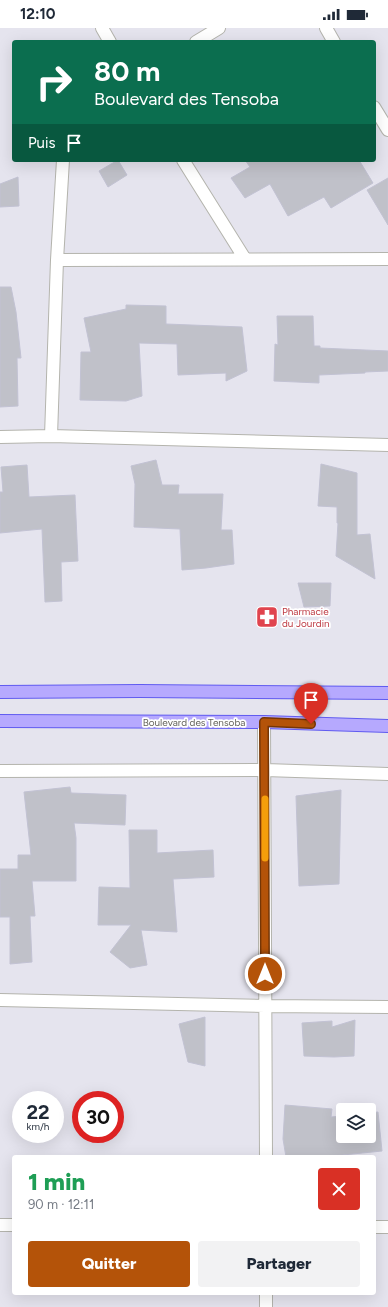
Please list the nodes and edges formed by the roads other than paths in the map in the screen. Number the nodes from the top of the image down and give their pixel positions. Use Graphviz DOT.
graph roads {
  1 [pos="102,28"];
  2 [pos="219,28"];
  3 [pos="326,28"];
  4 [pos="109,40"];
  5 [pos="199,40"];
  6 [pos="333,40"];
  7 [pos="376,110"];
  8 [pos="388,130"];
  9 [pos="62,162"];
  10 [pos="184,162"];
  11 [pos="388,259"];
  12 [pos="57,260"];
  13 [pos="245,260"];
  14 [pos="51,436"];
  15 [pos="0,437"];
  16 [pos="388,445"];
  17 [pos="0,692"];
  18 [pos="388,693"];
  19 [pos="0,721"];
  20 [pos="264,722"];
  21 [pos="388,726"];
  22 [pos="264,770"];
  23 [pos="0,771"];
  24 [pos="388,774"];
  25 [pos="0,1000"];
  26 [pos="265,1006"];
  27 [pos="388,1007"];
  28 [pos="266,1155"];
  29 [pos="0,1225"];
  30 [pos="12,1225"];
  31 [pos="376,1227"];
  32 [pos="388,1227"];
  33 [pos="266,1295"];
  34 [pos="266,1307"];
  1 -- 4 [label="street"];
  2 -- 5 [label="street"];
  3 -- 6 [label="street"];
  7 -- 8 [label="street"];
  9 -- 12 [label="street"];
  10 -- 13 [label="street"];
  11 -- 13 [label="street"];
  12 -- 13 [label="street"];
  12 -- 14 [label="street"];
  14 -- 15 [label="street"];
  14 -- 16 [label="street"];
  17 -- 18 [label="main road"];
  19 -- 20 [label="main road, Boulevard des Tensoba"];
  20 -- 21 [label="main road, Boulevard des Tensoba"];
  20 -- 22 [label="street"];
  22 -- 23 [label="street"];
  22 -- 24 [label="street"];
  22 -- 26 [label="street"];
  25 -- 26 [label="street"];
  26 -- 27 [label="street"];
  26 -- 28 [label="street"];
  29 -- 30 [label="street"];
  31 -- 32 [label="street"];
  33 -- 34 [label="street"];
}
